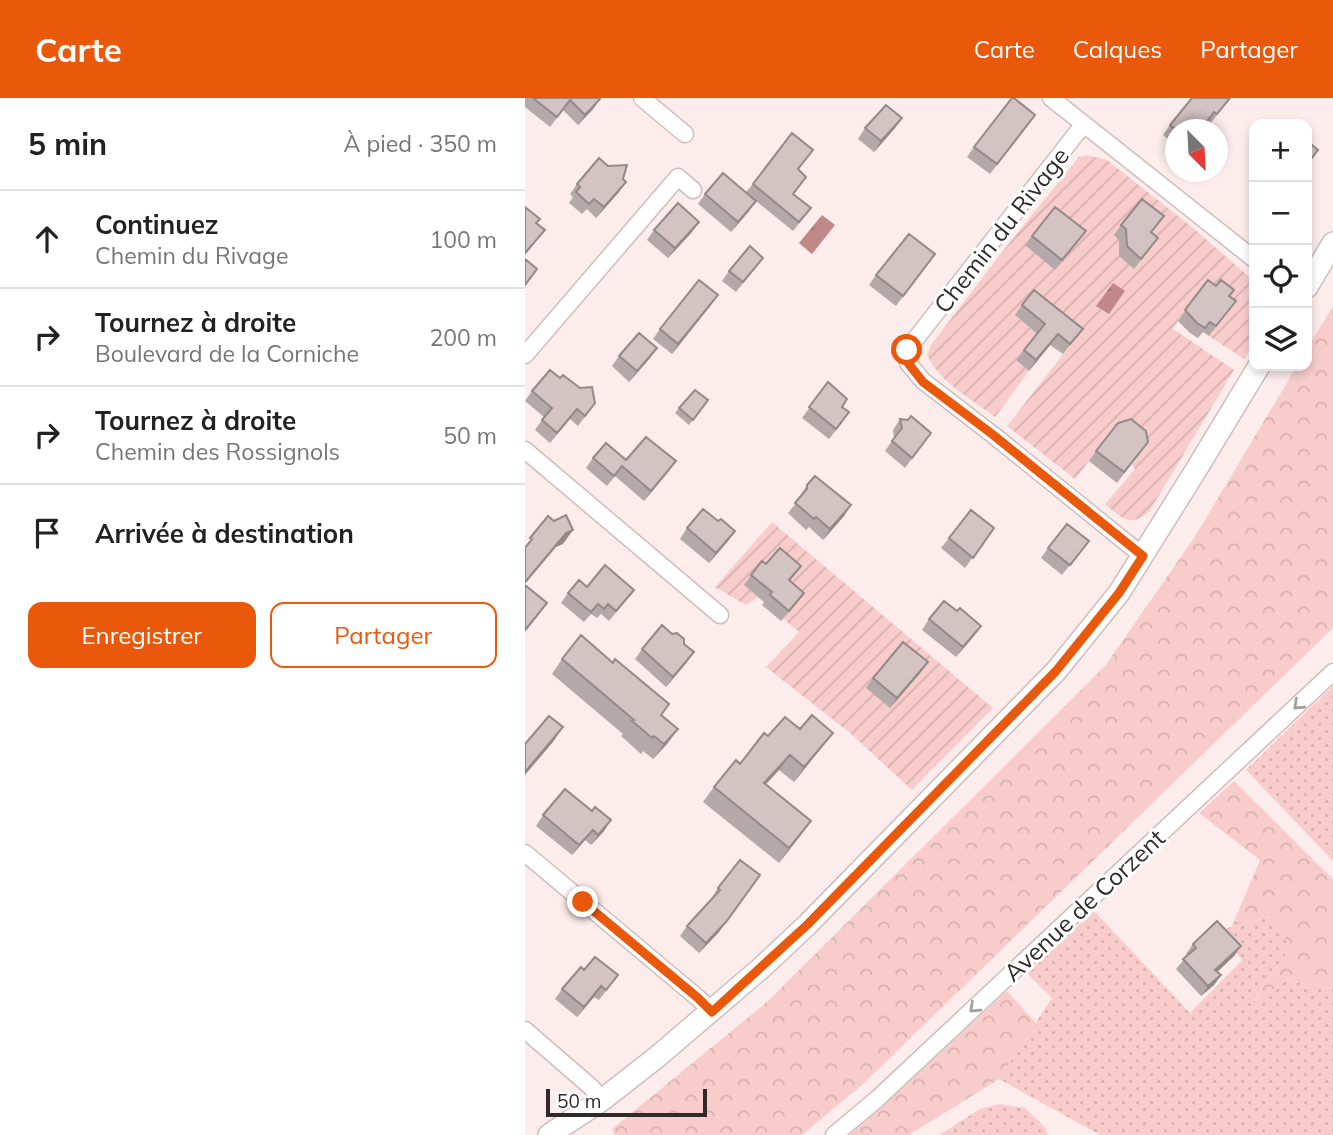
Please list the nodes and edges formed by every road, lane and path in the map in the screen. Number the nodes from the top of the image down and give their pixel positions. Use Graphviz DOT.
graph roads {
  1 [pos="642,98"];
  2 [pos="1051,98"];
  3 [pos="1083,125"];
  4 [pos="685,134"];
  5 [pos="693,190"];
  6 [pos="1333,243"];
  7 [pos="1249,255"];
  8 [pos="1312,279"];
  9 [pos="525,355"];
  10 [pos="1256,371"];
  11 [pos="525,450"];
  12 [pos="1143,556"];
  13 [pos="720,615"];
  14 [pos="1333,673"];
  15 [pos="525,853"];
  16 [pos="712,1012"];
  17 [pos="525,1030"];
  18 [pos="601,1100"];
  19 [pos="549,1135"];
  20 [pos="834,1135"];
  1 -- 4 [label="street"];
  2 -- 3 [label="street"];
  3 -- 7 [label="street"];
  3 -- 12 [label="street, Chemin du Rivage"];
  5 -- 9 [label="street"];
  6 -- 8 [label="street"];
  10 -- 12 [label="street"];
  11 -- 13 [label="street"];
  12 -- 16 [label="street"];
  14 -- 20 [label="street, Avenue de Corzent, one-way"];
  15 -- 16 [label="street"];
  16 -- 18 [label="street"];
  17 -- 18 [label="street"];
  18 -- 19 [label="street"];
}
